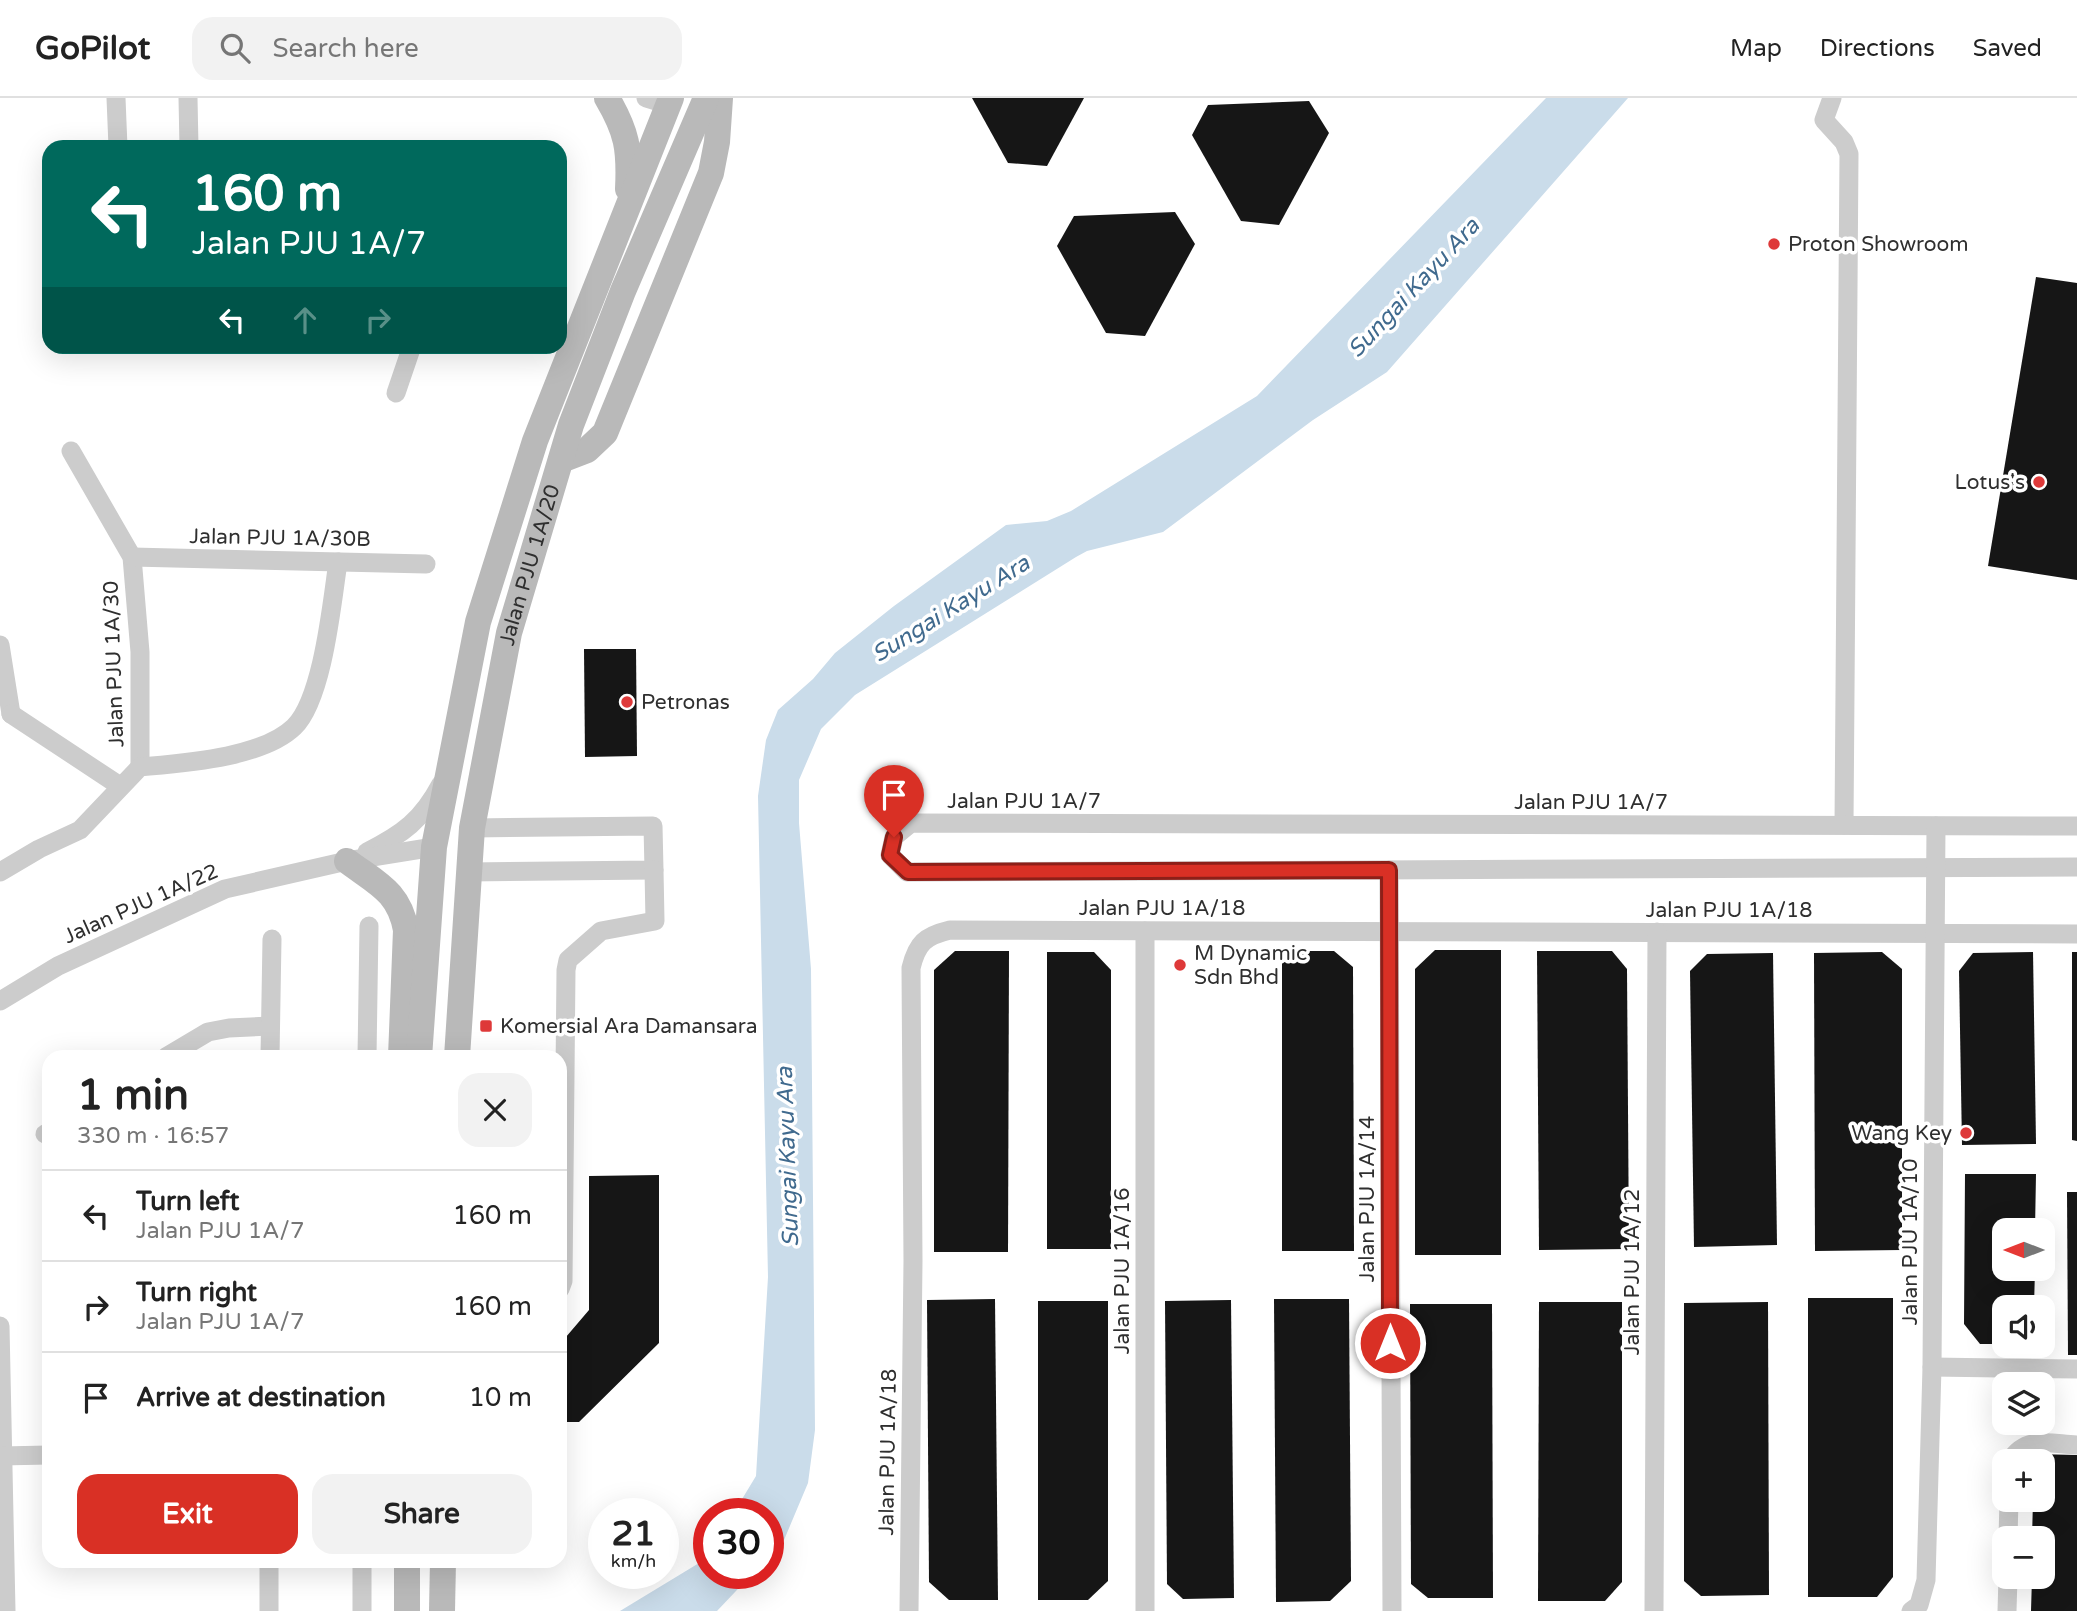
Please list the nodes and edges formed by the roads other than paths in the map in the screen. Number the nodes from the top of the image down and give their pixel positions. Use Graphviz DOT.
graph roads {
  1 [pos="116,98"];
  2 [pos="188,98"];
  3 [pos="607,98"];
  4 [pos="706,98"];
  5 [pos="720,98"];
  6 [pos="1832,98"];
  7 [pos="669,100"];
  8 [pos="118,140"];
  9 [pos="189,140"];
  10 [pos="628,205"];
  11 [pos="409,354"];
  12 [pos="396,393"];
  13 [pos="71,451"];
  14 [pos="561,460"];
  15 [pos="132,557"];
  16 [pos="338,562"];
  17 [pos="426,564"];
  18 [pos="0,645"];
  19 [pos="5,718"];
  20 [pos="488,732"];
  21 [pos="451,766"];
  22 [pos="140,767"];
  23 [pos="120,786"];
  24 [pos="1844,825"];
  25 [pos="1936,826"];
  26 [pos="2077,827"];
  27 [pos="472,828"];
  28 [pos="433,847"];
  29 [pos="347,861"];
  30 [pos="1936,867"];
  31 [pos="2077,867"];
  32 [pos="654,870"];
  33 [pos="1389,870"];
  34 [pos="0,872"];
  35 [pos="468,872"];
  36 [pos="369,926"];
  37 [pos="1145,931"];
  38 [pos="1388,932"];
  39 [pos="1657,933"];
  40 [pos="1934,933"];
  41 [pos="2077,934"];
  42 [pos="272,939"];
  43 [pos="0,1001"];
  44 [pos="270,1026"];
  45 [pos="178,1050"];
  46 [pos="270,1050"];
  47 [pos="367,1050"];
  48 [pos="401,1050"];
  49 [pos="419,1050"];
  50 [pos="457,1050"];
  51 [pos="565,1050"];
  52 [pos="0,1326"];
  53 [pos="1932,1367"];
  54 [pos="2077,1369"];
  55 [pos="2077,1445"];
  56 [pos="2019,1449"];
  57 [pos="42,1455"];
  58 [pos="2,1456"];
  59 [pos="269,1568"];
  60 [pos="362,1568"];
  61 [pos="407,1568"];
  62 [pos="443,1568"];
  63 [pos="2008,1589"];
  64 [pos="6,1611"];
  65 [pos="269,1611"];
  66 [pos="362,1611"];
  67 [pos="407,1611"];
  68 [pos="442,1611"];
  69 [pos="909,1611"];
  70 [pos="1145,1611"];
  71 [pos="1392,1611"];
  72 [pos="1654,1611"];
  73 [pos="1911,1611"];
  74 [pos="2007,1611"];
  1 -- 8 [label="street"];
  2 -- 9 [label="street"];
  3 -- 10 [label="street"];
  4 -- 14 [label="street, Jalan PJU 1A/20"];
  5 -- 14 [label="street"];
  6 -- 24 [label="street"];
  7 -- 10 [label="street, Jalan PJU 1A/20"];
  10 -- 21 [label="street, Jalan PJU 1A/20"];
  11 -- 12 [label="street"];
  13 -- 15 [label="street, Jalan PJU 1A/30"];
  14 -- 20 [label="street, Jalan PJU 1A/20"];
  15 -- 16 [label="street, Jalan PJU 1A/30B"];
  15 -- 22 [label="street, Jalan PJU 1A/30"];
  16 -- 17 [label="street, Jalan PJU 1A/30B"];
  16 -- 22 [label="street"];
  18 -- 19 [label="street"];
  19 -- 23 [label="street"];
  20 -- 27 [label="street, Jalan PJU 1A/20"];
  20 -- 28 [label="street"];
  21 -- 28 [label="street, Jalan PJU 1A/20"];
  21 -- 29 [label="street"];
  22 -- 23 [label="street"];
  23 -- 34 [label="street"];
  24 -- 25 [label="street, Jalan PJU 1A/7"];
  24 -- 33 [label="street, Jalan PJU 1A/7"];
  25 -- 26 [label="street, Jalan PJU 1A/7"];
  25 -- 30 [label="street, Jalan PJU 1A/10"];
  27 -- 32 [label="street"];
  27 -- 35 [label="street, Jalan PJU 1A/20"];
  28 -- 29 [label="street, Jalan PJU 1A/22"];
  28 -- 49 [label="street, Jalan PJU 1A/20"];
  29 -- 43 [label="street, Jalan PJU 1A/22"];
  29 -- 48 [label="street"];
  30 -- 31 [label="street, Jalan PJU 1A/7"];
  30 -- 33 [label="street, Jalan PJU 1A/7"];
  30 -- 40 [label="street, Jalan PJU 1A/10"];
  32 -- 35 [label="street"];
  32 -- 51 [label="street"];
  33 -- 38 [label="street, Jalan PJU 1A/14"];
  35 -- 50 [label="street, Jalan PJU 1A/20"];
  36 -- 47 [label="street"];
  37 -- 38 [label="street, Jalan PJU 1A/18"];
  37 -- 69 [label="street, Jalan PJU 1A/18"];
  37 -- 70 [label="street, Jalan PJU 1A/16"];
  38 -- 39 [label="street, Jalan PJU 1A/18"];
  38 -- 71 [label="street, Jalan PJU 1A/14"];
  39 -- 40 [label="street, Jalan PJU 1A/18"];
  39 -- 72 [label="street, Jalan PJU 1A/12"];
  40 -- 41 [label="street, Jalan PJU 1A/18"];
  40 -- 53 [label="street, Jalan PJU 1A/10"];
  42 -- 44 [label="street"];
  44 -- 45 [label="street"];
  44 -- 46 [label="street"];
  52 -- 58 [label="street"];
  53 -- 54 [label="street"];
  53 -- 73 [label="street, Jalan PJU 1A/10"];
  55 -- 56 [label="street"];
  57 -- 58 [label="street"];
  58 -- 64 [label="street"];
  59 -- 65 [label="street"];
  60 -- 66 [label="street"];
  61 -- 67 [label="street"];
  62 -- 68 [label="street"];
  63 -- 74 [label="street"];
}
